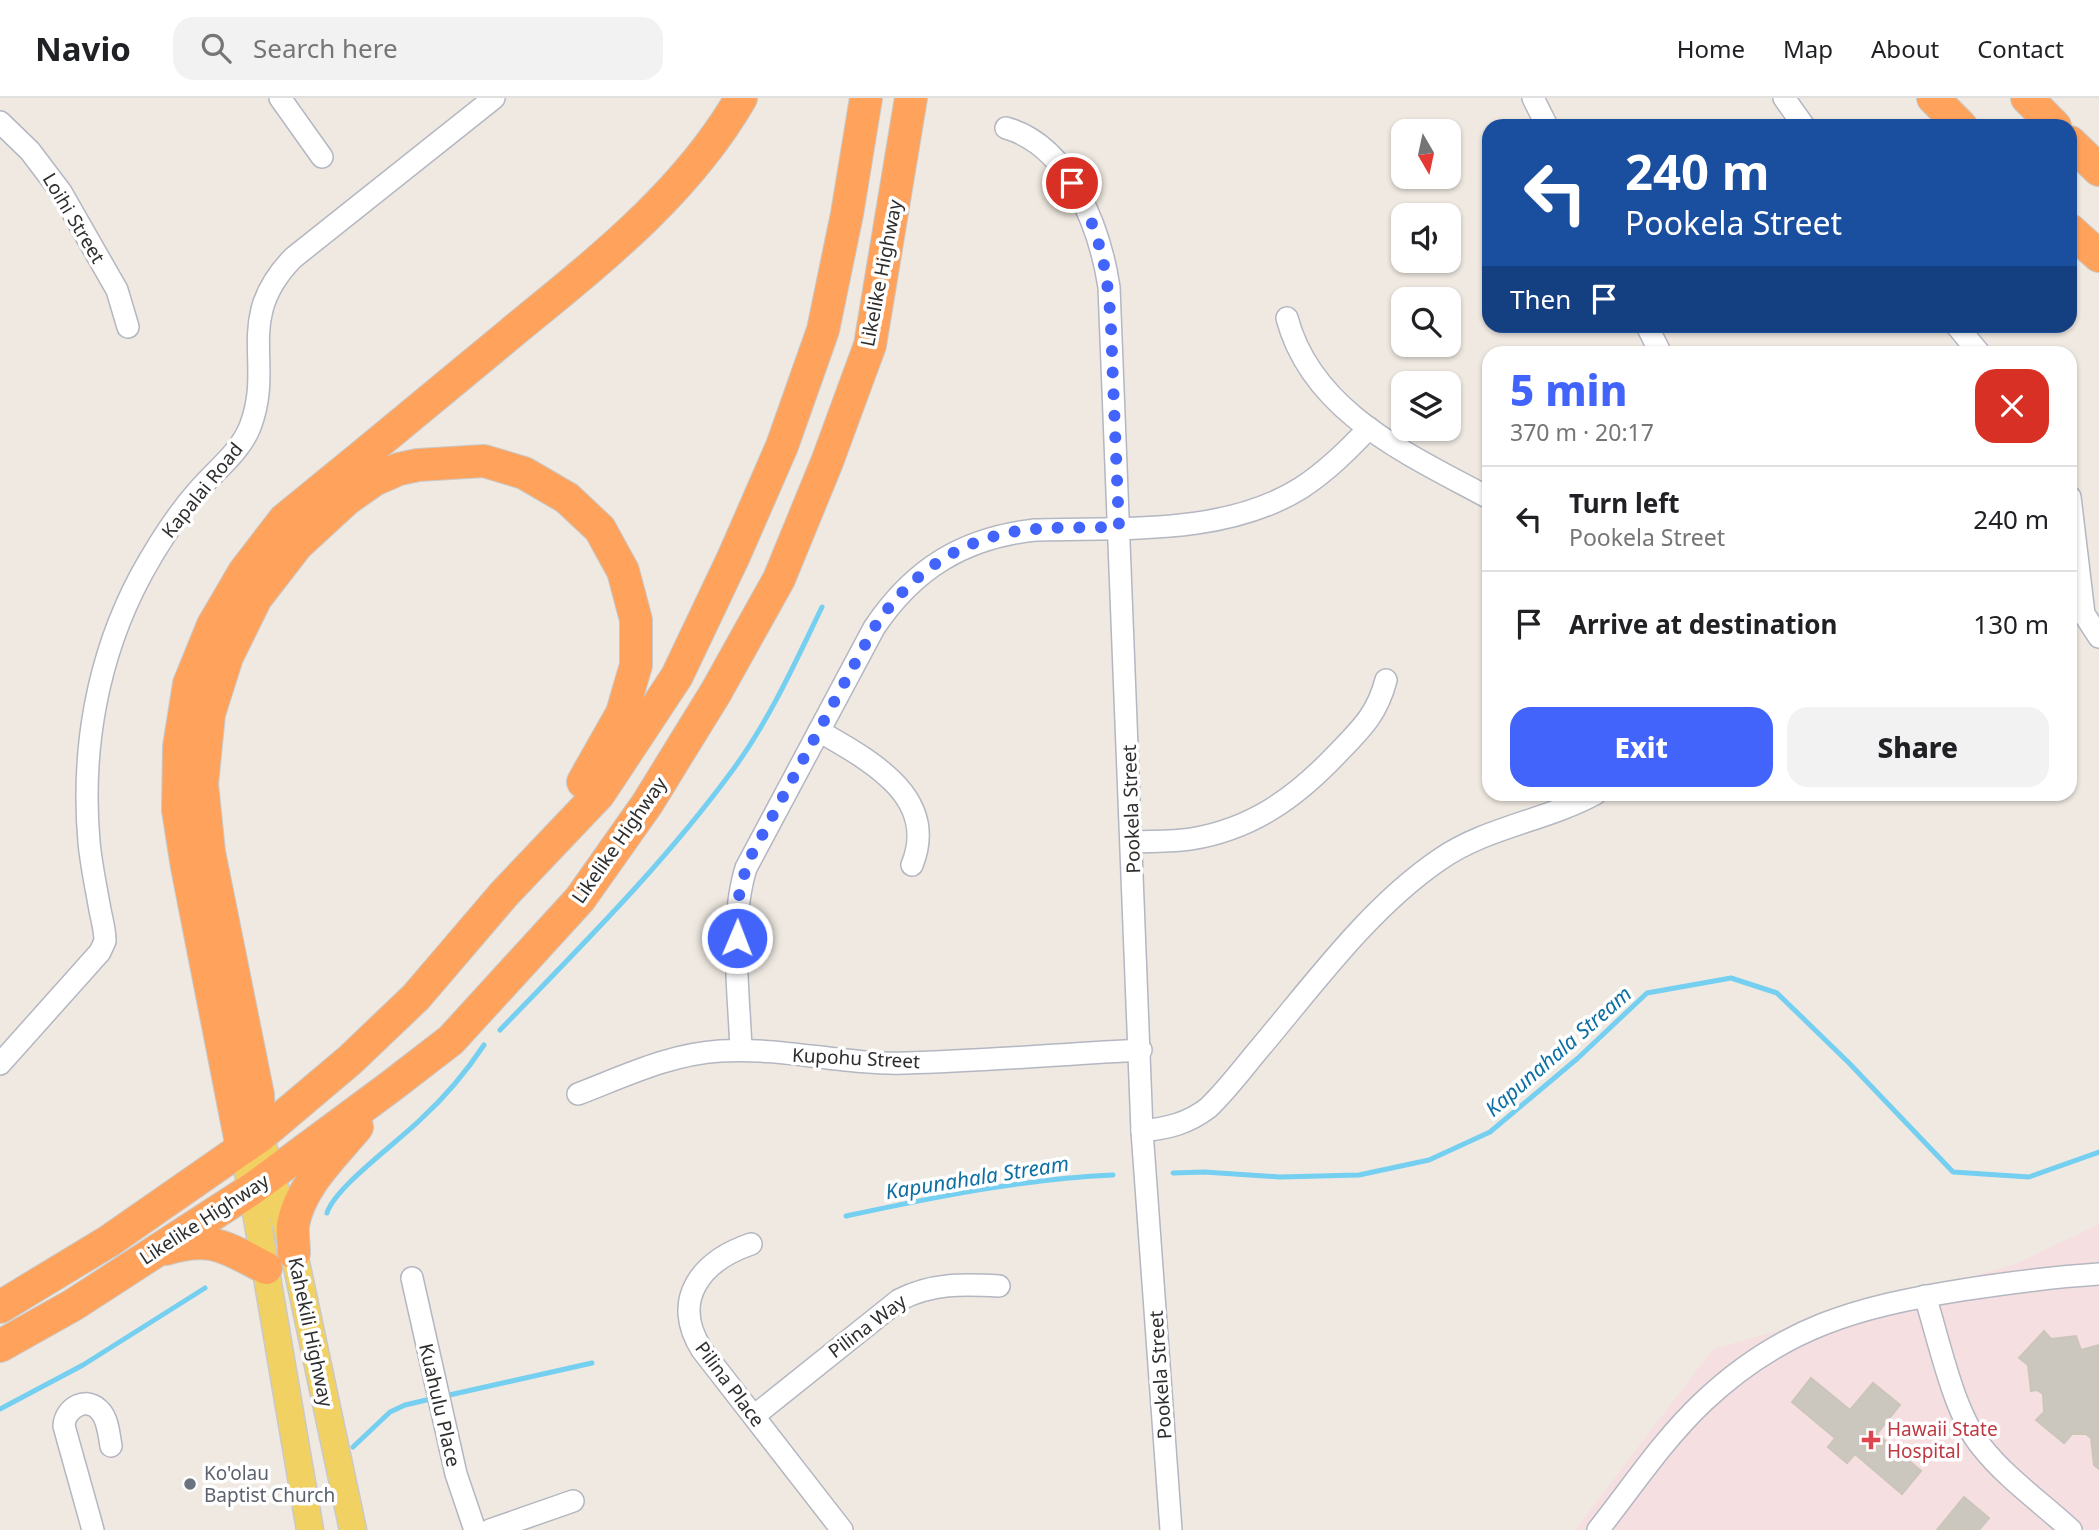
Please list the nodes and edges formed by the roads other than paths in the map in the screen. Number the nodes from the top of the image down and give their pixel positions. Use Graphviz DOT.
graph roads {
  1 [pos="280,98"];
  2 [pos="494,98"];
  3 [pos="741,98"];
  4 [pos="866,98"];
  5 [pos="911,98"];
  6 [pos="1533,98"];
  7 [pos="1784,98"];
  8 [pos="1933,98"];
  9 [pos="2027,98"];
  10 [pos="1544,119"];
  11 [pos="1799,119"];
  12 [pos="1954,119"];
  13 [pos="2048,119"];
  14 [pos="0,122"];
  15 [pos="1006,128"];
  16 [pos="2077,149"];
  17 [pos="322,157"];
  18 [pos="2099,170"];
  19 [pos="2077,236"];
  20 [pos="2099,256"];
  21 [pos="1287,318"];
  22 [pos="128,327"];
  23 [pos="1370,428"];
  24 [pos="1482,494"];
  25 [pos="1119,527"];
  26 [pos="2077,556"];
  27 [pos="2099,637"];
  28 [pos="1386,680"];
  29 [pos="819,730"];
  30 [pos="1580,801"];
  31 [pos="1132,842"];
  32 [pos="542,853"];
  33 [pos="912,865"];
  34 [pos="741,1050"];
  35 [pos="1141,1050"];
  36 [pos="0,1064"];
  37 [pos="390,1087"];
  38 [pos="578,1094"];
  39 [pos="1142,1131"];
  40 [pos="251,1142"];
  41 [pos="262,1182"];
  42 [pos="751,1244"];
  43 [pos="294,1253"];
  44 [pos="152,1254"];
  45 [pos="266,1268"];
  46 [pos="2099,1274"];
  47 [pos="412,1278"];
  48 [pos="999,1286"];
  49 [pos="1925,1296"];
  50 [pos="0,1307"];
  51 [pos="0,1346"];
  52 [pos="754,1416"];
  53 [pos="111,1446"];
  54 [pos="573,1501"];
  55 [pos="93,1530"];
  56 [pos="310,1530"];
  57 [pos="353,1530"];
  58 [pos="475,1530"];
  59 [pos="490,1530"];
  60 [pos="842,1530"];
  61 [pos="1171,1530"];
  62 [pos="1598,1530"];
  63 [pos="2071,1530"];
  1 -- 17 [label="street"];
  2 -- 36 [label="street, Kapalai Road"];
  3 -- 40 [label="highway"];
  4 -- 32 [label="highway, Likelike Highway"];
  5 -- 37 [label="highway, Likelike Highway"];
  6 -- 10 [label="street"];
  7 -- 11 [label="street"];
  8 -- 12 [label="highway"];
  9 -- 13 [label="highway"];
  14 -- 22 [label="street, Loihi Street"];
  15 -- 25 [label="street, Pookela Street"];
  16 -- 18 [label="highway"];
  19 -- 20 [label="highway"];
  21 -- 23 [label="street"];
  23 -- 24 [label="street"];
  23 -- 25 [label="street"];
  25 -- 29 [label="street"];
  25 -- 31 [label="street, Pookela Street"];
  26 -- 27 [label="street"];
  28 -- 31 [label="street"];
  29 -- 33 [label="street"];
  29 -- 34 [label="street"];
  30 -- 39 [label="street"];
  31 -- 35 [label="street, Pookela Street"];
  32 -- 40 [label="highway, Likelike Highway"];
  32 -- 40 [label="highway"];
  34 -- 35 [label="street, Kupohu Street"];
  34 -- 38 [label="street, Kupohu Street"];
  35 -- 39 [label="street, Pookela Street"];
  37 -- 41 [label="highway, Likelike Highway"];
  37 -- 43 [label="highway"];
  39 -- 61 [label="street, Pookela Street"];
  40 -- 41 [label="main road, Kahekili Highway"];
  40 -- 50 [label="highway, Likelike Highway"];
  41 -- 43 [label="main road, Kahekili Highway"];
  41 -- 44 [label="highway, Likelike Highway"];
  41 -- 45 [label="main road, Kahekili Highway"];
  42 -- 52 [label="street, Pilina Place"];
  43 -- 57 [label="main road, Kahekili Highway"];
  44 -- 45 [label="highway"];
  44 -- 51 [label="highway, Likelike Highway"];
  45 -- 56 [label="main road, Kahekili Highway"];
  46 -- 49 [label="street"];
  47 -- 58 [label="street, Kuahulu Place"];
  48 -- 52 [label="street, Pilina Way"];
  49 -- 62 [label="street"];
  49 -- 63 [label="street"];
  52 -- 60 [label="street, Pilina Place"];
  53 -- 55 [label="street"];
  54 -- 59 [label="street"];
}
